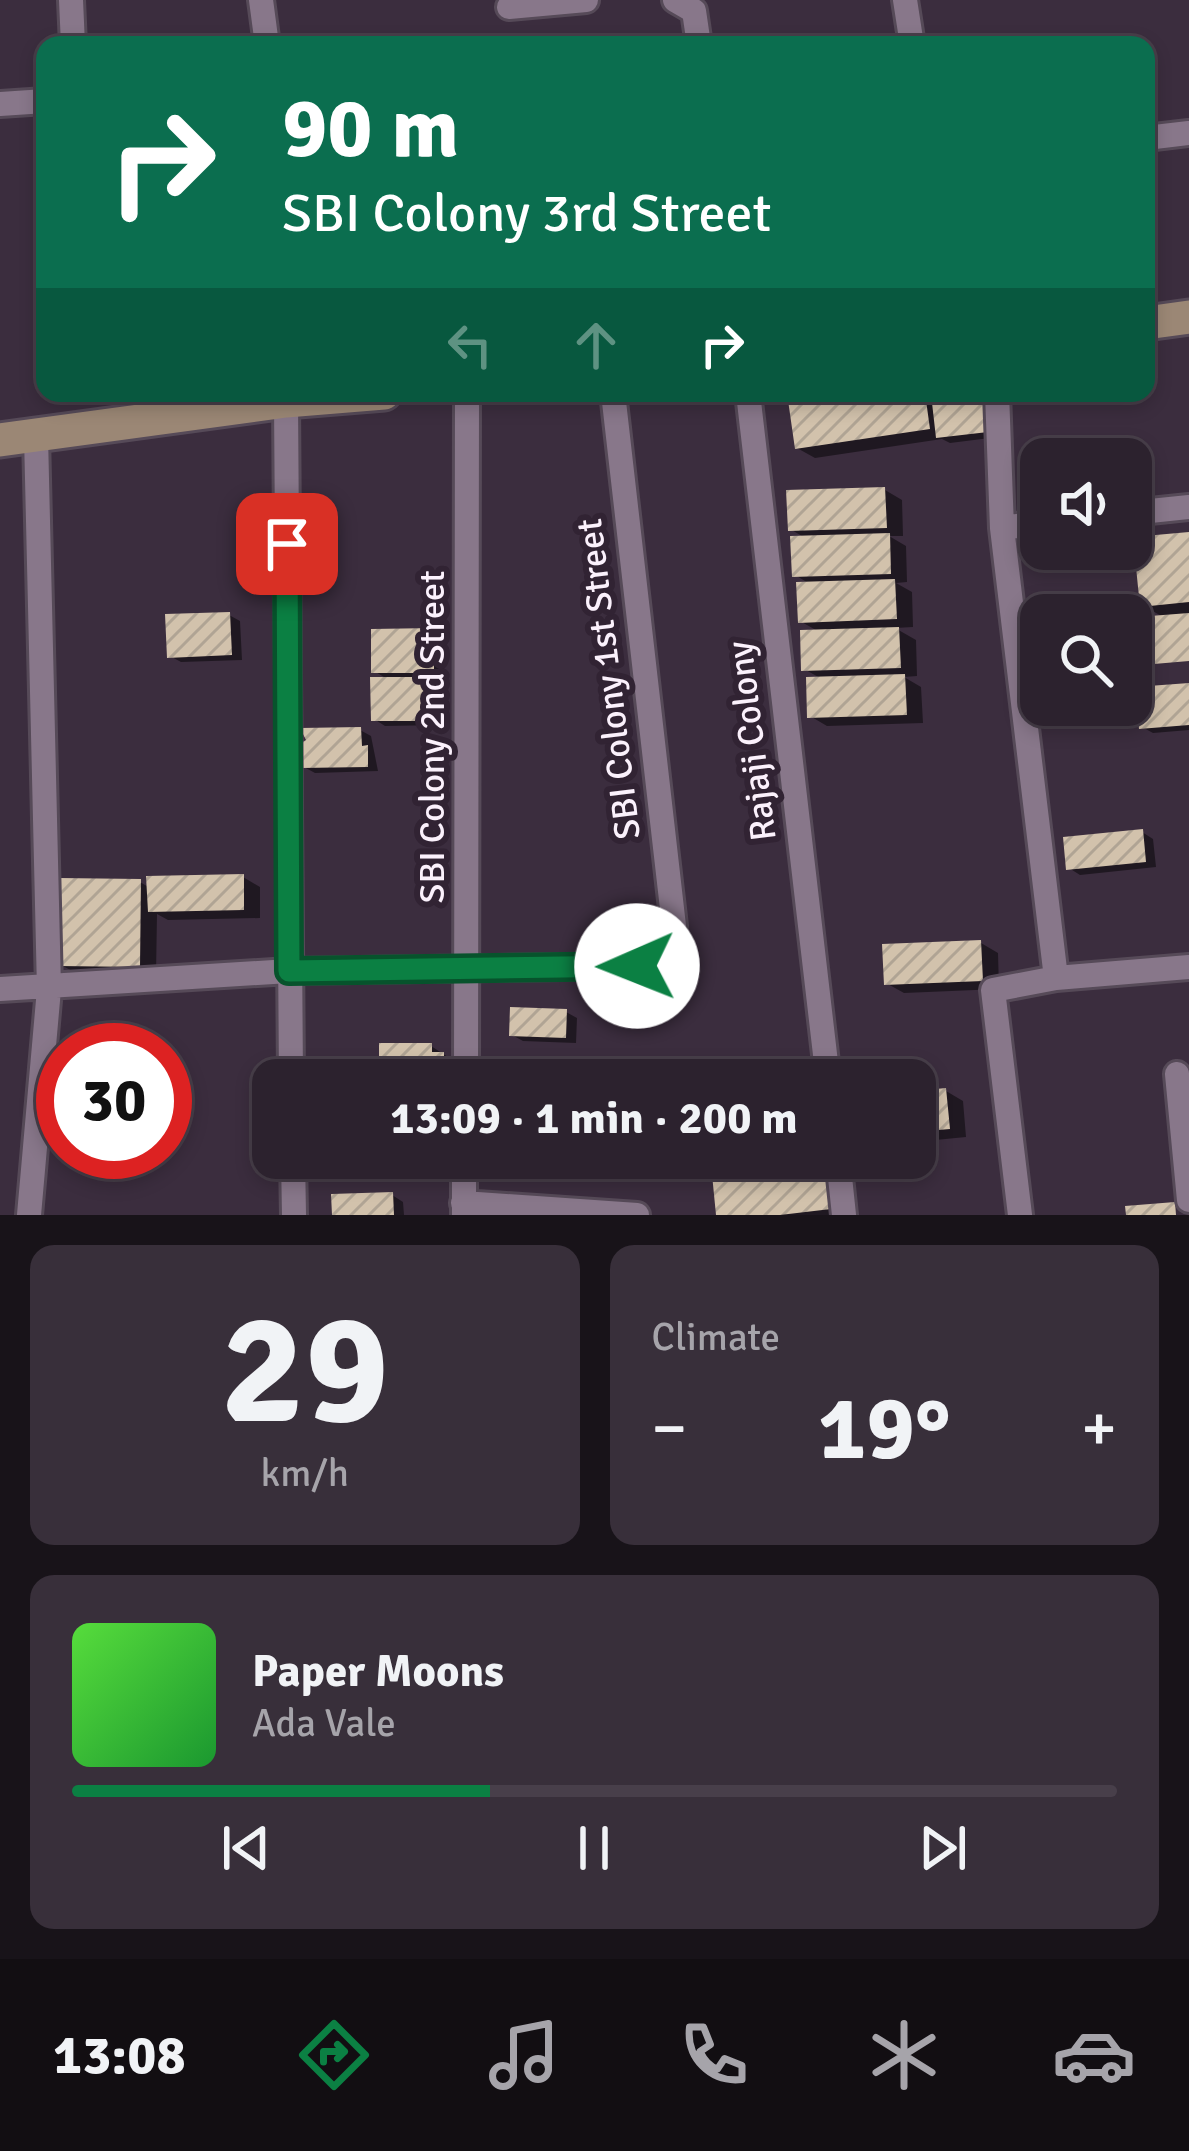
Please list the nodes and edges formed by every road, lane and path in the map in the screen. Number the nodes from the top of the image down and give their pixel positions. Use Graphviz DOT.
graph roads {
  1 [pos="71,0"];
  2 [pos="261,0"];
  3 [pos="586,0"];
  4 [pos="675,0"];
  5 [pos="905,0"];
  6 [pos="508,7"];
  7 [pos="73,36"];
  8 [pos="266,36"];
  9 [pos="698,36"];
  10 [pos="911,36"];
  11 [pos="36,102"];
  12 [pos="0,104"];
  13 [pos="1189,133"];
  14 [pos="1155,137"];
  15 [pos="1189,317"];
  16 [pos="1155,322"];
  17 [pos="279,402"];
  18 [pos="286,402"];
  19 [pos="467,402"];
  20 [pos="614,402"];
  21 [pos="749,402"];
  22 [pos="997,402"];
  23 [pos="36,436"];
  24 [pos="0,440"];
  25 [pos="1189,507"];
  26 [pos="1152,511"];
  27 [pos="1020,526"];
  28 [pos="1002,528"];
  29 [pos="1189,967"];
  30 [pos="469,969"];
  31 [pos="289,971"];
  32 [pos="1056,978"];
  33 [pos="0,989"];
  34 [pos="49,989"];
  35 [pos="291,1059"];
  36 [pos="467,1059"];
  37 [pos="826,1059"];
  38 [pos="1177,1074"];
  39 [pos="292,1179"];
  40 [pos="840,1179"];
  41 [pos="1189,1200"];
  42 [pos="464,1209"];
  43 [pos="29,1215"];
  44 [pos="293,1215"];
  45 [pos="637,1215"];
  46 [pos="844,1215"];
  47 [pos="1020,1215"];
  1 -- 7 [label="street"];
  2 -- 8 [label="street"];
  3 -- 6 [label="street"];
  4 -- 9 [label="street"];
  5 -- 10 [label="street"];
  11 -- 12 [label="street"];
  13 -- 14 [label="street"];
  15 -- 16 [label="street"];
  17 -- 23 [label="street"];
  18 -- 31 [label="street"];
  19 -- 30 [label="street, SBI Colony 2nd Street"];
  20 -- 30 [label="street, SBI Colony 1st Street"];
  21 -- 37 [label="street, Rajaji Colony"];
  22 -- 28 [label="street"];
  23 -- 24 [label="street"];
  23 -- 34 [label="street"];
  25 -- 26 [label="street"];
  27 -- 28 [label="street"];
  28 -- 32 [label="street"];
  29 -- 32 [label="street"];
  30 -- 31 [label="street"];
  30 -- 36 [label="street, SBI Colony 2nd Street"];
  31 -- 34 [label="street"];
  31 -- 35 [label="street"];
  32 -- 47 [label="street"];
  33 -- 34 [label="street"];
  34 -- 43 [label="street"];
  38 -- 41 [label="street"];
  39 -- 44 [label="street"];
  40 -- 46 [label="street"];
  42 -- 45 [label="street"];
}
